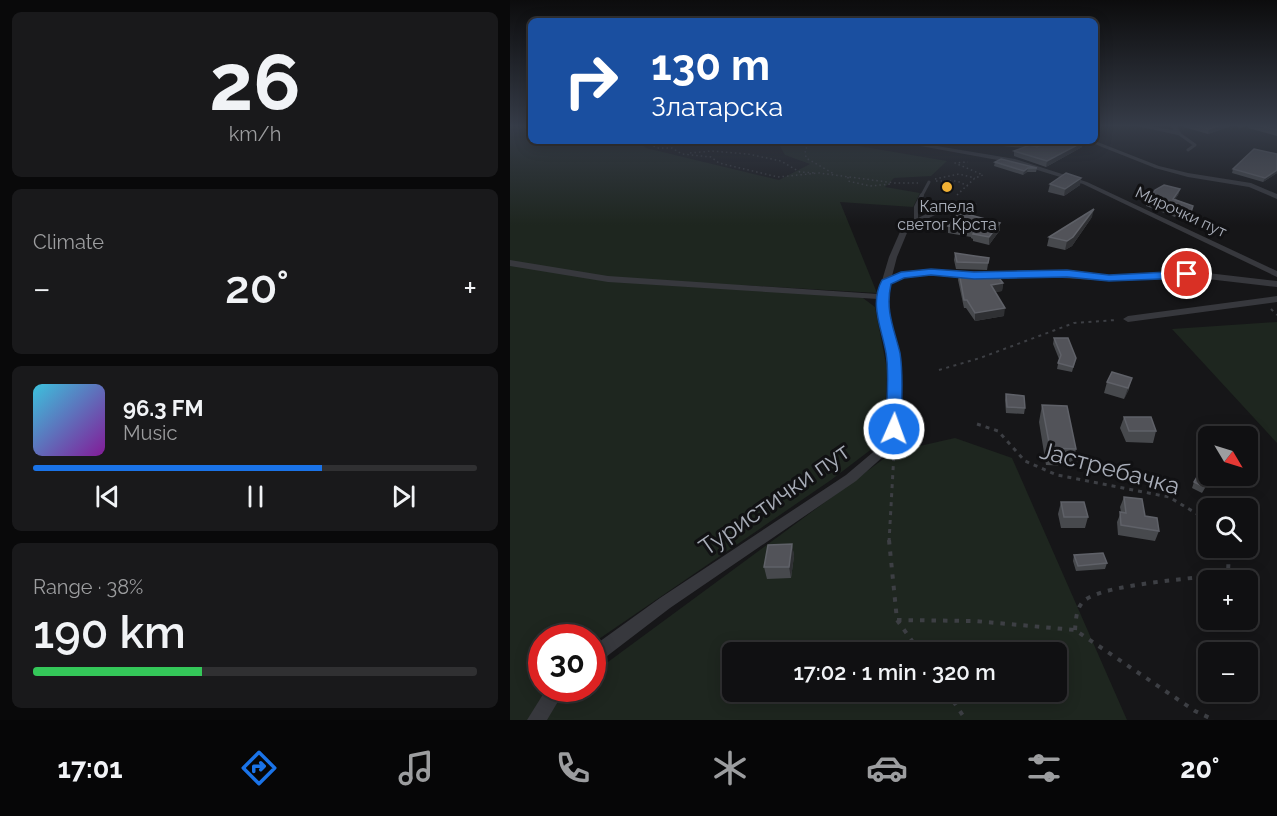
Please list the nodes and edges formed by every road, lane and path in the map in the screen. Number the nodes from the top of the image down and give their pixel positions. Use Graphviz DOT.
graph roads {
  1 [pos="711,159"];
  2 [pos="767,159"];
  3 [pos="807,159"];
  4 [pos="1001,159"];
  5 [pos="1134,159"];
  6 [pos="819,173"];
  7 [pos="835,175"];
  8 [pos="965,175"];
  9 [pos="848,177"];
  10 [pos="975,178"];
  11 [pos="957,182"];
  12 [pos="895,183"];
  13 [pos="929,183"];
  14 [pos="968,186"];
  15 [pos="1277,196"];
  16 [pos="973,204"];
  17 [pos="916,221"];
  18 [pos="510,263"];
  19 [pos="1277,274"];
  20 [pos="886,282"];
  21 [pos="1277,284"];
  22 [pos="882,297"];
  23 [pos="1277,299"];
  24 [pos="1128,319"];
  25 [pos="939,370"];
  26 [pos="977,424"];
  27 [pos="894,429"];
  28 [pos="1198,514"];
  29 [pos="1229,558"];
  30 [pos="897,620"];
  31 [pos="1075,630"];
  32 [pos="913,642"];
  33 [pos="606,647"];
  34 [pos="548,702"];
  35 [pos="954,702"];
  36 [pos="536,720"];
  37 [pos="966,720"];
  38 [pos="1214,720"];
  1 -- 6 [label="path"];
  2 -- 6 [label="path"];
  3 -- 7 [label="path"];
  4 -- 19 [label="street, Мирочки пут"];
  5 -- 15 [label="street"];
  6 -- 7 [label="path"];
  7 -- 9 [label="path"];
  8 -- 10 [label="path"];
  8 -- 11 [label="path"];
  8 -- 11 [label="path"];
  9 -- 12 [label="path"];
  9 -- 12 [label="path"];
  11 -- 14 [label="path"];
  12 -- 13 [label="path"];
  13 -- 17 [label="lane"];
  16 -- 17 [label="street"];
  17 -- 20 [label="street"];
  18 -- 22 [label="street"];
  20 -- 21 [label="street"];
  20 -- 22 [label="street"];
  22 -- 27 [label="street"];
  23 -- 24 [label="street"];
  24 -- 25 [label="path"];
  26 -- 28 [label="path, Јастребачка"];
  27 -- 30 [label="path"];
  27 -- 33 [label="street, Туристички пут"];
  29 -- 31 [label="path"];
  30 -- 31 [label="path"];
  30 -- 32 [label="path"];
  31 -- 38 [label="path"];
  34 -- 36 [label="street"];
  35 -- 37 [label="path"];
}
